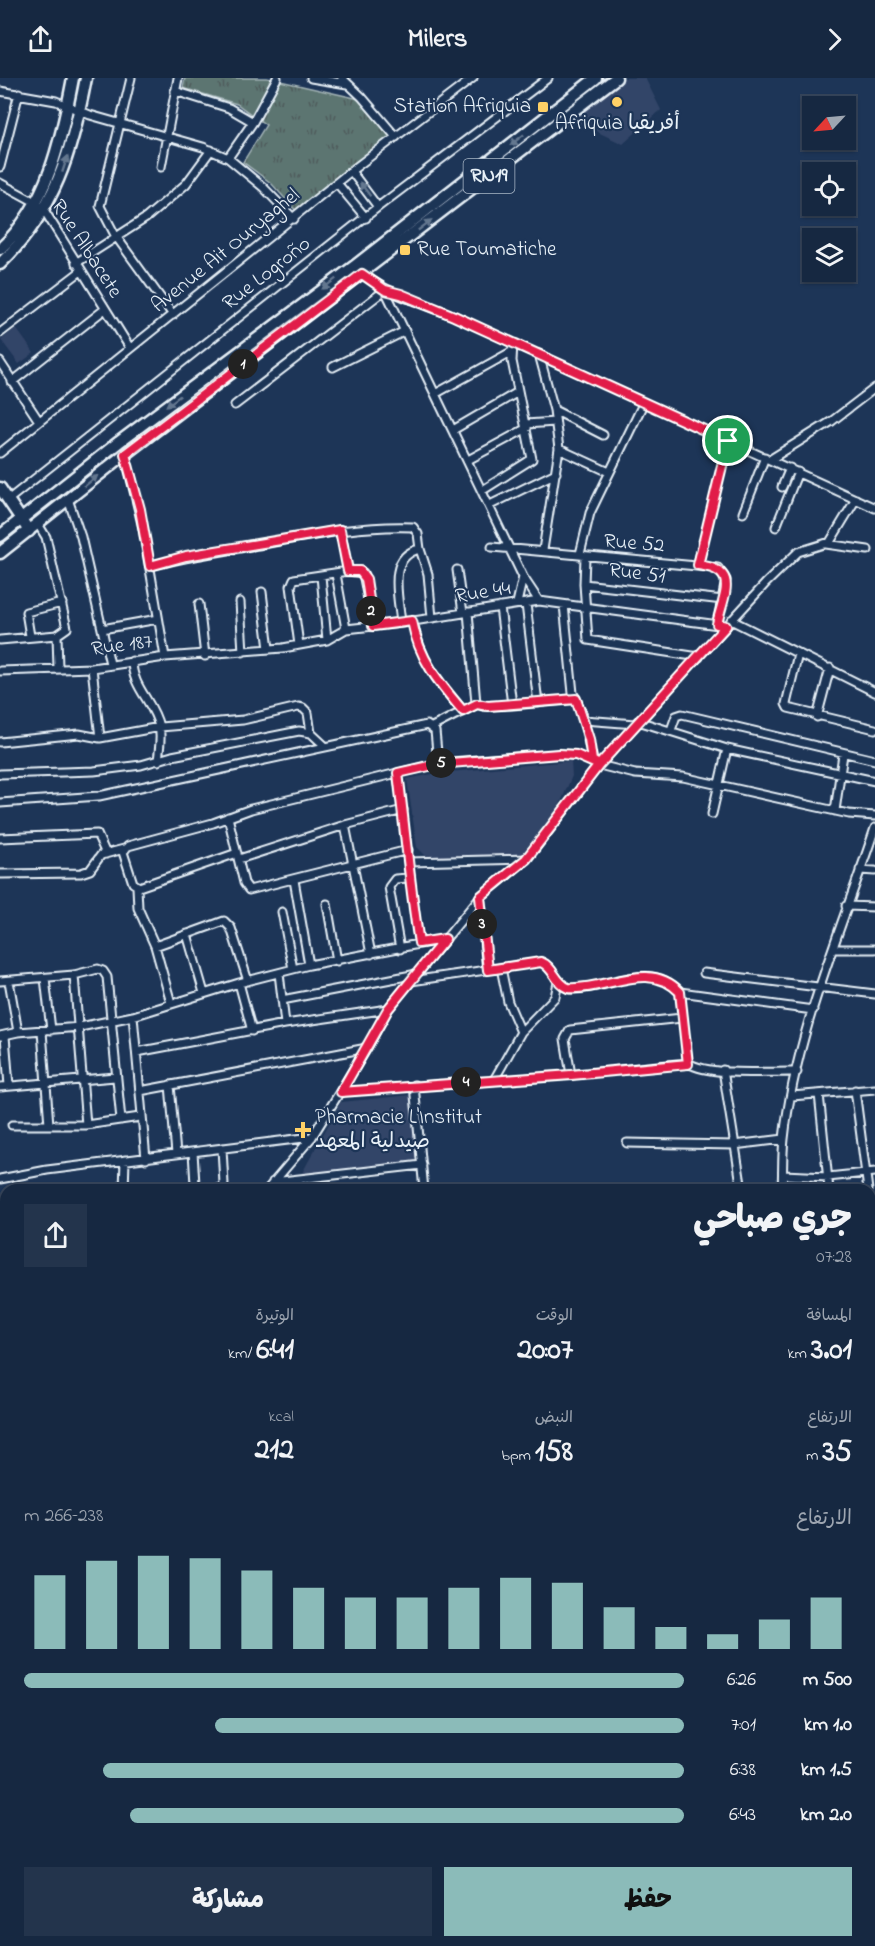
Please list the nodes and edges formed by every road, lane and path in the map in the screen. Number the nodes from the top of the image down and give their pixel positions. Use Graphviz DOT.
graph roads {
  1 [pos="73,78"];
  2 [pos="86,78"];
  3 [pos="131,78"];
  4 [pos="178,78"];
  5 [pos="277,78"];
  6 [pos="311,78"];
  7 [pos="342,78"];
  8 [pos="474,78"];
  9 [pos="548,78"];
  10 [pos="596,78"];
  11 [pos="616,78"];
  12 [pos="350,85"];
  13 [pos="0,91"];
  14 [pos="175,91"];
  15 [pos="19,93"];
  16 [pos="68,105"];
  17 [pos="80,111"];
  18 [pos="253,122"];
  19 [pos="120,124"];
  20 [pos="168,135"];
  21 [pos="396,137"];
  22 [pos="211,150"];
  23 [pos="228,158"];
  24 [pos="0,167"];
  25 [pos="161,167"];
  26 [pos="351,171"];
  27 [pos="0,183"];
  28 [pos="337,183"];
  29 [pos="41,206"];
  30 [pos="378,207"];
  31 [pos="366,218"];
  32 [pos="294,219"];
  33 [pos="117,238"];
  34 [pos="0,249"];
  35 [pos="76,263"];
  36 [pos="0,264"];
  37 [pos="359,269"];
  38 [pos="81,271"];
  39 [pos="385,290"];
  40 [pos="105,309"];
  41 [pos="173,315"];
  42 [pos="405,331"];
  43 [pos="0,333"];
  44 [pos="513,343"];
  45 [pos="130,348"];
  46 [pos="511,352"];
  47 [pos="538,354"];
  48 [pos="0,362"];
  49 [pos="333,367"];
  50 [pos="12,382"];
  51 [pos="875,388"];
  52 [pos="518,392"];
  53 [pos="435,394"];
  54 [pos="643,404"];
  55 [pos="235,405"];
  56 [pos="554,410"];
  57 [pos="39,421"];
  58 [pos="555,422"];
  59 [pos="526,426"];
  60 [pos="453,430"];
  61 [pos="603,435"];
  62 [pos="728,441"];
  63 [pos="559,449"];
  64 [pos="0,453"];
  65 [pos="125,454"];
  66 [pos="768,458"];
  67 [pos="468,460"];
  68 [pos="790,468"];
  69 [pos="609,472"];
  70 [pos="798,472"];
  71 [pos="556,473"];
  72 [pos="782,487"];
  73 [pos="0,488"];
  74 [pos="483,490"];
  75 [pos="68,499"];
  76 [pos="856,499"];
  77 [pos="8,500"];
  78 [pos="490,505"];
  79 [pos="875,508"];
  80 [pos="743,513"];
  81 [pos="21,520"];
  82 [pos="33,527"];
  83 [pos="776,527"];
  84 [pos="340,530"];
  85 [pos="0,536"];
  86 [pos="825,544"];
  87 [pos="492,547"];
  88 [pos="510,548"];
  89 [pos="420,549"];
  90 [pos="543,550"];
  91 [pos="868,550"];
  92 [pos="0,554"];
  93 [pos="582,555"];
  94 [pos="698,565"];
  95 [pos="150,566"];
  96 [pos="457,570"];
  97 [pos="348,571"];
  98 [pos="336,574"];
  99 [pos="321,576"];
  100 [pos="523,577"];
  101 [pos="584,584"];
  102 [pos="262,592"];
  103 [pos="723,600"];
  104 [pos="539,601"];
  105 [pos="240,602"];
  106 [pos="62,603"];
  107 [pos="517,603"];
  108 [pos="199,604"];
  109 [pos="526,604"];
  110 [pos="564,605"];
  111 [pos="500,607"];
  112 [pos="585,607"];
  113 [pos="465,613"];
  114 [pos="432,618"];
  115 [pos="158,619"];
  116 [pos="412,621"];
  117 [pos="401,623"];
  118 [pos="729,623"];
  119 [pos="717,624"];
  120 [pos="373,626"];
  121 [pos="102,629"];
  122 [pos="346,629"];
  123 [pos="57,635"];
  124 [pos="30,636"];
  125 [pos="0,640"];
  126 [pos="327,640"];
  127 [pos="299,645"];
  128 [pos="270,649"];
  129 [pos="246,651"];
  130 [pos="798,654"];
  131 [pos="205,656"];
  132 [pos="165,657"];
  133 [pos="699,657"];
  134 [pos="132,661"];
  135 [pos="110,664"];
  136 [pos="58,668"];
  137 [pos="93,668"];
  138 [pos="830,668"];
  139 [pos="0,671"];
  140 [pos="875,692"];
  141 [pos="576,699"];
  142 [pos="538,703"];
  143 [pos="477,704"];
  144 [pos="512,705"];
  145 [pos="463,711"];
  146 [pos="817,717"];
  147 [pos="584,720"];
  148 [pos="636,722"];
  149 [pos="160,727"];
  150 [pos="432,727"];
  151 [pos="875,729"];
  152 [pos="671,730"];
  153 [pos="310,733"];
  154 [pos="100,738"];
  155 [pos="0,742"];
  156 [pos="325,746"];
  157 [pos="727,749"];
  158 [pos="843,754"];
  159 [pos="875,760"];
  160 [pos="158,761"];
  161 [pos="596,763"];
  162 [pos="438,764"];
  163 [pos="398,773"];
  164 [pos="0,774"];
  165 [pos="840,775"];
  166 [pos="875,781"];
  167 [pos="719,784"];
  168 [pos="0,803"];
  169 [pos="403,810"];
  170 [pos="835,811"];
  171 [pos="712,814"];
  172 [pos="875,816"];
  173 [pos="228,817"];
  174 [pos="345,825"];
  175 [pos="875,828"];
  176 [pos="0,838"];
  177 [pos="124,849"];
  178 [pos="408,850"];
  179 [pos="106,854"];
  180 [pos="238,856"];
  181 [pos="526,859"];
  182 [pos="409,862"];
  183 [pos="353,863"];
  184 [pos="860,870"];
  185 [pos="875,871"];
  186 [pos="0,874"];
  187 [pos="408,878"];
  188 [pos="294,880"];
  189 [pos="137,886"];
  190 [pos="480,897"];
  191 [pos="327,904"];
  192 [pos="846,906"];
  193 [pos="875,907"];
  194 [pos="282,912"];
  195 [pos="186,934"];
  196 [pos="445,939"];
  197 [pos="419,943"];
  198 [pos="155,946"];
  199 [pos="400,949"];
  200 [pos="833,949"];
  201 [pos="875,949"];
  202 [pos="371,954"];
  203 [pos="337,961"];
  204 [pos="309,965"];
  205 [pos="501,968"];
  206 [pos="293,969"];
  207 [pos="488,970"];
  208 [pos="279,973"];
  209 [pos="704,973"];
  210 [pos="74,975"];
  211 [pos="417,975"];
  212 [pos="45,978"];
  213 [pos="0,981"];
  214 [pos="9,981"];
  215 [pos="248,981"];
  216 [pos="411,981"];
  217 [pos="239,982"];
  218 [pos="558,982"];
  219 [pos="820,989"];
  220 [pos="680,992"];
  221 [pos="204,993"];
  222 [pos="875,994"];
  223 [pos="282,1000"];
  224 [pos="171,1003"];
  225 [pos="388,1009"];
  226 [pos="813,1010"];
  227 [pos="133,1016"];
  228 [pos="682,1018"];
  229 [pos="111,1020"];
  230 [pos="285,1024"];
  231 [pos="80,1027"];
  232 [pos="51,1030"];
  233 [pos="42,1031"];
  234 [pos="252,1031"];
  235 [pos="18,1032"];
  236 [pos="521,1032"];
  237 [pos="2,1036"];
  238 [pos="367,1048"];
  239 [pos="137,1052"];
  240 [pos="688,1064"];
  241 [pos="723,1070"];
  242 [pos="797,1072"];
  243 [pos="571,1075"];
  244 [pos="115,1077"];
  245 [pos="494,1080"];
  246 [pos="81,1081"];
  247 [pos="46,1084"];
  248 [pos="170,1085"];
  249 [pos="414,1085"];
  250 [pos="9,1086"];
  251 [pos="0,1087"];
  252 [pos="875,1089"];
  253 [pos="855,1090"];
  254 [pos="140,1091"];
  255 [pos="341,1092"];
  256 [pos="819,1094"];
  257 [pos="792,1096"];
  258 [pos="141,1117"];
  259 [pos="121,1120"];
  260 [pos="12,1125"];
  261 [pos="49,1125"];
  262 [pos="86,1125"];
  263 [pos="312,1137"];
  264 [pos="784,1139"];
  265 [pos="627,1143"];
  266 [pos="734,1145"];
  267 [pos="222,1148"];
  268 [pos="193,1152"];
  269 [pos="176,1154"];
  270 [pos="146,1159"];
  271 [pos="125,1160"];
  272 [pos="422,1165"];
  273 [pos="875,1172"];
  274 [pos="866,1173"];
  275 [pos="783,1175"];
  276 [pos="828,1177"];
  277 [pos="0,1179"];
  278 [pos="273,1182"];
  279 [pos="124,1184"];
  280 [pos="195,1184"];
  281 [pos="223,1184"];
  282 [pos="424,1184"];
  283 [pos="741,1184"];
  284 [pos="782,1184"];
  285 [pos="829,1184"];
  286 [pos="867,1184"];
  1 -- 16 [label="main road"];
  2 -- 17 [label="main road"];
  3 -- 19 [label="street"];
  4 -- 14 [label="street"];
  5 -- 18 [label="street"];
  6 -- 12 [label="street"];
  7 -- 12 [label="street"];
  8 -- 21 [label="street, Avenue Ait Ouryaghel"];
  9 -- 30 [label="street, Rue Logroño"];
  10 -- 37 [label="main road, RN19, one-way"];
  37 -- 11 [label="main road, RN19, one-way"];
  12 -- 21 [label="street"];
  13 -- 15 [label="street"];
  14 -- 18 [label="street"];
  14 -- 20 [label="street"];
  15 -- 16 [label="street"];
  15 -- 24 [label="street"];
  16 -- 17 [label="street"];
  16 -- 29 [label="main road"];
  17 -- 19 [label="street"];
  29 -- 17 [label="main road, one-way"];
  18 -- 23 [label="street"];
  19 -- 20 [label="street"];
  19 -- 33 [label="street"];
  20 -- 22 [label="street"];
  20 -- 25 [label="street"];
  21 -- 26 [label="street, Avenue Ait Ouryaghel"];
  22 -- 23 [label="street"];
  22 -- 33 [label="street"];
  23 -- 32 [label="street"];
  26 -- 28 [label="street, Avenue Ait Ouryaghel"];
  30 -- 26 [label="street, one-way"];
  27 -- 29 [label="street, Rue Albacete"];
  28 -- 31 [label="street"];
  28 -- 32 [label="street, Avenue Ait Ouryaghel"];
  29 -- 34 [label="main road"];
  29 -- 35 [label="street, Rue Albacete"];
  29 -- 36 [label="main road"];
  30 -- 31 [label="street, Rue Logroño"];
  31 -- 77 [label="street, Rue Logroño"];
  32 -- 41 [label="street, Avenue Ait Ouryaghel"];
  33 -- 35 [label="street"];
  33 -- 41 [label="street"];
  35 -- 38 [label="street, Rue Albacete"];
  37 -- 39 [label="street"];
  37 -- 65 [label="main road, RN19"];
  37 -- 81 [label="main road, RN19, one-way"];
  38 -- 40 [label="street, Rue Albacete"];
  38 -- 43 [label="street"];
  39 -- 42 [label="street"];
  39 -- 44 [label="street"];
  39 -- 55 [label="street"];
  40 -- 45 [label="street, Rue Albacete"];
  40 -- 50 [label="street"];
  41 -- 45 [label="street, Avenue Ait Ouryaghel"];
  42 -- 49 [label="street"];
  42 -- 53 [label="street"];
  44 -- 46 [label="street"];
  44 -- 47 [label="street"];
  45 -- 57 [label="street, Avenue Ait Ouryaghel"];
  46 -- 52 [label="street"];
  46 -- 53 [label="street"];
  47 -- 54 [label="street"];
  47 -- 56 [label="street"];
  48 -- 50 [label="street"];
  50 -- 57 [label="street"];
  51 -- 66 [label="street"];
  52 -- 59 [label="street"];
  52 -- 60 [label="street"];
  53 -- 60 [label="street"];
  54 -- 62 [label="street"];
  54 -- 69 [label="street"];
  56 -- 58 [label="street"];
  56 -- 61 [label="street"];
  57 -- 64 [label="street, Avenue Ait Ouryaghel"];
  58 -- 59 [label="street"];
  58 -- 63 [label="street"];
  59 -- 67 [label="street"];
  59 -- 74 [label="street"];
  60 -- 67 [label="street"];
  62 -- 66 [label="street"];
  62 -- 94 [label="street"];
  63 -- 69 [label="street"];
  63 -- 71 [label="street"];
  75 -- 65 [label="main road, RN19, one-way"];
  65 -- 95 [label="street"];
  66 -- 68 [label="street"];
  66 -- 80 [label="street"];
  67 -- 74 [label="street"];
  68 -- 70 [label="street"];
  68 -- 72 [label="street"];
  69 -- 93 [label="street"];
  70 -- 76 [label="street"];
  70 -- 83 [label="street"];
  71 -- 78 [label="street"];
  71 -- 90 [label="street"];
  73 -- 77 [label="main road"];
  74 -- 78 [label="street"];
  75 -- 82 [label="main road, RN19"];
  75 -- 121 [label="street"];
  76 -- 79 [label="street"];
  76 -- 86 [label="street"];
  77 -- 81 [label="main road"];
  78 -- 88 [label="street"];
  81 -- 82 [label="main road"];
  81 -- 85 [label="main road, RN19"];
  82 -- 92 [label="main road, RN19"];
  82 -- 106 [label="street"];
  84 -- 89 [label="street"];
  84 -- 95 [label="street"];
  84 -- 97 [label="street"];
  86 -- 91 [label="street"];
  86 -- 118 [label="street"];
  87 -- 88 [label="street, Rue 52"];
  88 -- 90 [label="street, Rue 52"];
  88 -- 100 [label="street"];
  89 -- 114 [label="street"];
  89 -- 117 [label="street"];
  90 -- 93 [label="street, Rue 52"];
  93 -- 94 [label="street, Rue 52"];
  93 -- 101 [label="street"];
  94 -- 103 [label="street, Rue 52"];
  95 -- 115 [label="street"];
  96 -- 113 [label="street"];
  97 -- 98 [label="street"];
  97 -- 120 [label="street"];
  98 -- 99 [label="street"];
  98 -- 122 [label="street"];
  99 -- 126 [label="street"];
  99 -- 127 [label="street"];
  100 -- 104 [label="street"];
  100 -- 107 [label="street"];
  101 -- 103 [label="street, Rue 51"];
  101 -- 112 [label="street"];
  102 -- 128 [label="street"];
  103 -- 119 [label="street, Rue 52"];
  104 -- 109 [label="street, Rue 44"];
  104 -- 110 [label="street, Rue 44"];
  105 -- 129 [label="street"];
  106 -- 123 [label="street"];
  106 -- 124 [label="street"];
  107 -- 109 [label="street, Rue 44"];
  107 -- 111 [label="street, Rue 44"];
  108 -- 131 [label="street"];
  109 -- 142 [label="street"];
  110 -- 112 [label="street, Rue 44"];
  110 -- 141 [label="street"];
  111 -- 113 [label="street, Rue 44"];
  111 -- 144 [label="street"];
  112 -- 119 [label="street, Rue 44"];
  112 -- 133 [label="street"];
  113 -- 114 [label="street, Rue 44"];
  113 -- 143 [label="street"];
  114 -- 116 [label="street, Rue 44"];
  115 -- 121 [label="street"];
  115 -- 132 [label="street"];
  116 -- 117 [label="street, Rue 44"];
  116 -- 145 [label="street"];
  117 -- 120 [label="street, Rue 44"];
  118 -- 119 [label="street, Rue 44"];
  118 -- 130 [label="street, Rue 44"];
  118 -- 133 [label="street"];
  120 -- 122 [label="street, Rue 44"];
  121 -- 135 [label="street"];
  122 -- 126 [label="street, Rue 44"];
  123 -- 124 [label="street"];
  123 -- 136 [label="street"];
  124 -- 125 [label="street"];
  126 -- 127 [label="street, Rue 44"];
  127 -- 128 [label="street, Rue 44"];
  128 -- 129 [label="street, Rue 44"];
  129 -- 131 [label="street, Rue 187"];
  130 -- 138 [label="street, Rue 44"];
  130 -- 146 [label="street"];
  131 -- 132 [label="street, Rue 187"];
  132 -- 134 [label="street, Rue 187"];
  133 -- 148 [label="street"];
  134 -- 135 [label="street, Rue 187"];
  134 -- 149 [label="street"];
  135 -- 137 [label="street, Rue 187"];
  136 -- 137 [label="street, Rue 187"];
  136 -- 139 [label="street, Rue 187"];
  137 -- 154 [label="street"];
  138 -- 140 [label="street, Rue 44"];
  138 -- 146 [label="street"];
  141 -- 142 [label="street"];
  141 -- 147 [label="street"];
  142 -- 144 [label="street"];
  143 -- 144 [label="street"];
  143 -- 145 [label="street"];
  145 -- 150 [label="street"];
  146 -- 151 [label="street"];
  147 -- 148 [label="street"];
  147 -- 161 [label="street"];
  148 -- 152 [label="street"];
  148 -- 161 [label="street"];
  149 -- 153 [label="street"];
  149 -- 154 [label="street"];
  149 -- 160 [label="street"];
  150 -- 156 [label="street"];
  150 -- 162 [label="street"];
  152 -- 157 [label="street"];
  152 -- 158 [label="street"];
  153 -- 156 [label="street"];
  153 -- 160 [label="street"];
  154 -- 155 [label="street"];
  156 -- 168 [label="street"];
  157 -- 165 [label="street"];
  157 -- 167 [label="street"];
  158 -- 159 [label="street"];
  158 -- 165 [label="street"];
  160 -- 164 [label="street"];
  161 -- 162 [label="street"];
  161 -- 167 [label="street"];
  161 -- 181 [label="street"];
  162 -- 163 [label="street"];
  163 -- 169 [label="street"];
  163 -- 173 [label="street"];
  165 -- 166 [label="street"];
  165 -- 170 [label="street"];
  167 -- 170 [label="street"];
  167 -- 171 [label="street"];
  169 -- 174 [label="street"];
  169 -- 178 [label="street"];
  170 -- 172 [label="street"];
  173 -- 177 [label="street"];
  173 -- 180 [label="street"];
  174 -- 180 [label="street"];
  174 -- 183 [label="street"];
  175 -- 184 [label="street"];
  176 -- 179 [label="street"];
  177 -- 179 [label="street"];
  177 -- 189 [label="street"];
  178 -- 182 [label="street"];
  178 -- 183 [label="street"];
  179 -- 186 [label="street"];
  180 -- 188 [label="street"];
  180 -- 189 [label="street"];
  181 -- 182 [label="street"];
  181 -- 190 [label="street"];
  182 -- 187 [label="street"];
  183 -- 188 [label="street"];
  183 -- 202 [label="street"];
  184 -- 185 [label="street"];
  184 -- 192 [label="street"];
  187 -- 197 [label="street"];
  187 -- 199 [label="street"];
  188 -- 204 [label="street"];
  189 -- 198 [label="street"];
  190 -- 196 [label="street"];
  190 -- 207 [label="street"];
  191 -- 203 [label="street"];
  192 -- 193 [label="street"];
  192 -- 200 [label="street"];
  194 -- 206 [label="street"];
  195 -- 198 [label="street"];
  195 -- 215 [label="street"];
  195 -- 221 [label="street"];
  196 -- 197 [label="street"];
  196 -- 211 [label="street"];
  197 -- 199 [label="street"];
  198 -- 224 [label="street"];
  199 -- 202 [label="street"];
  200 -- 201 [label="street"];
  200 -- 219 [label="street"];
  202 -- 203 [label="street"];
  203 -- 204 [label="street"];
  204 -- 206 [label="street"];
  205 -- 207 [label="street"];
  205 -- 218 [label="street"];
  205 -- 236 [label="street"];
  206 -- 208 [label="street"];
  207 -- 216 [label="street"];
  208 -- 215 [label="street"];
  208 -- 223 [label="street"];
  209 -- 219 [label="street"];
  210 -- 212 [label="street"];
  210 -- 229 [label="street"];
  210 -- 231 [label="street"];
  211 -- 216 [label="street"];
  211 -- 223 [label="street"];
  212 -- 214 [label="street"];
  212 -- 232 [label="street"];
  213 -- 214 [label="street"];
  214 -- 235 [label="street"];
  215 -- 217 [label="street"];
  216 -- 225 [label="street"];
  217 -- 221 [label="street"];
  217 -- 234 [label="street"];
  218 -- 220 [label="street"];
  218 -- 236 [label="street"];
  219 -- 222 [label="street"];
  219 -- 226 [label="street"];
  220 -- 226 [label="street"];
  220 -- 228 [label="street"];
  221 -- 224 [label="street"];
  223 -- 230 [label="street"];
  224 -- 227 [label="street"];
  225 -- 230 [label="street"];
  225 -- 238 [label="street"];
  226 -- 242 [label="street"];
  227 -- 229 [label="street"];
  227 -- 239 [label="street"];
  228 -- 240 [label="street"];
  228 -- 243 [label="street"];
  229 -- 231 [label="street"];
  229 -- 244 [label="street"];
  230 -- 234 [label="street"];
  231 -- 232 [label="street"];
  231 -- 246 [label="street"];
  232 -- 233 [label="street"];
  233 -- 235 [label="street"];
  233 -- 247 [label="street"];
  234 -- 239 [label="street"];
  235 -- 237 [label="street"];
  236 -- 245 [label="street"];
  237 -- 250 [label="street"];
  238 -- 248 [label="street"];
  238 -- 255 [label="street"];
  239 -- 254 [label="street"];
  240 -- 241 [label="street"];
  240 -- 243 [label="street"];
  241 -- 242 [label="street"];
  241 -- 266 [label="street"];
  242 -- 257 [label="street"];
  243 -- 245 [label="street"];
  244 -- 246 [label="street"];
  244 -- 259 [label="street"];
  245 -- 249 [label="street"];
  246 -- 247 [label="street"];
  246 -- 262 [label="street"];
  247 -- 250 [label="street"];
  247 -- 261 [label="street"];
  248 -- 254 [label="street"];
  248 -- 269 [label="street"];
  249 -- 255 [label="street"];
  249 -- 272 [label="street"];
  250 -- 251 [label="street"];
  252 -- 253 [label="street"];
  253 -- 256 [label="street"];
  253 -- 274 [label="street"];
  254 -- 258 [label="street"];
  255 -- 263 [label="street"];
  256 -- 257 [label="street"];
  256 -- 276 [label="street"];
  257 -- 264 [label="street"];
  258 -- 259 [label="street"];
  258 -- 270 [label="street"];
  259 -- 262 [label="street"];
  260 -- 261 [label="street"];
  261 -- 262 [label="street"];
  263 -- 267 [label="street"];
  263 -- 278 [label="street"];
  264 -- 266 [label="street"];
  264 -- 275 [label="street"];
  265 -- 266 [label="street"];
  266 -- 283 [label="street"];
  267 -- 268 [label="street"];
  267 -- 281 [label="street"];
  268 -- 269 [label="street"];
  268 -- 280 [label="street"];
  269 -- 270 [label="street"];
  270 -- 271 [label="street"];
  271 -- 277 [label="street"];
  271 -- 279 [label="street"];
  272 -- 278 [label="street"];
  272 -- 282 [label="street"];
  273 -- 274 [label="street"];
  274 -- 276 [label="street"];
  274 -- 286 [label="street"];
  275 -- 276 [label="street"];
  275 -- 284 [label="street"];
  276 -- 285 [label="street"];
}
